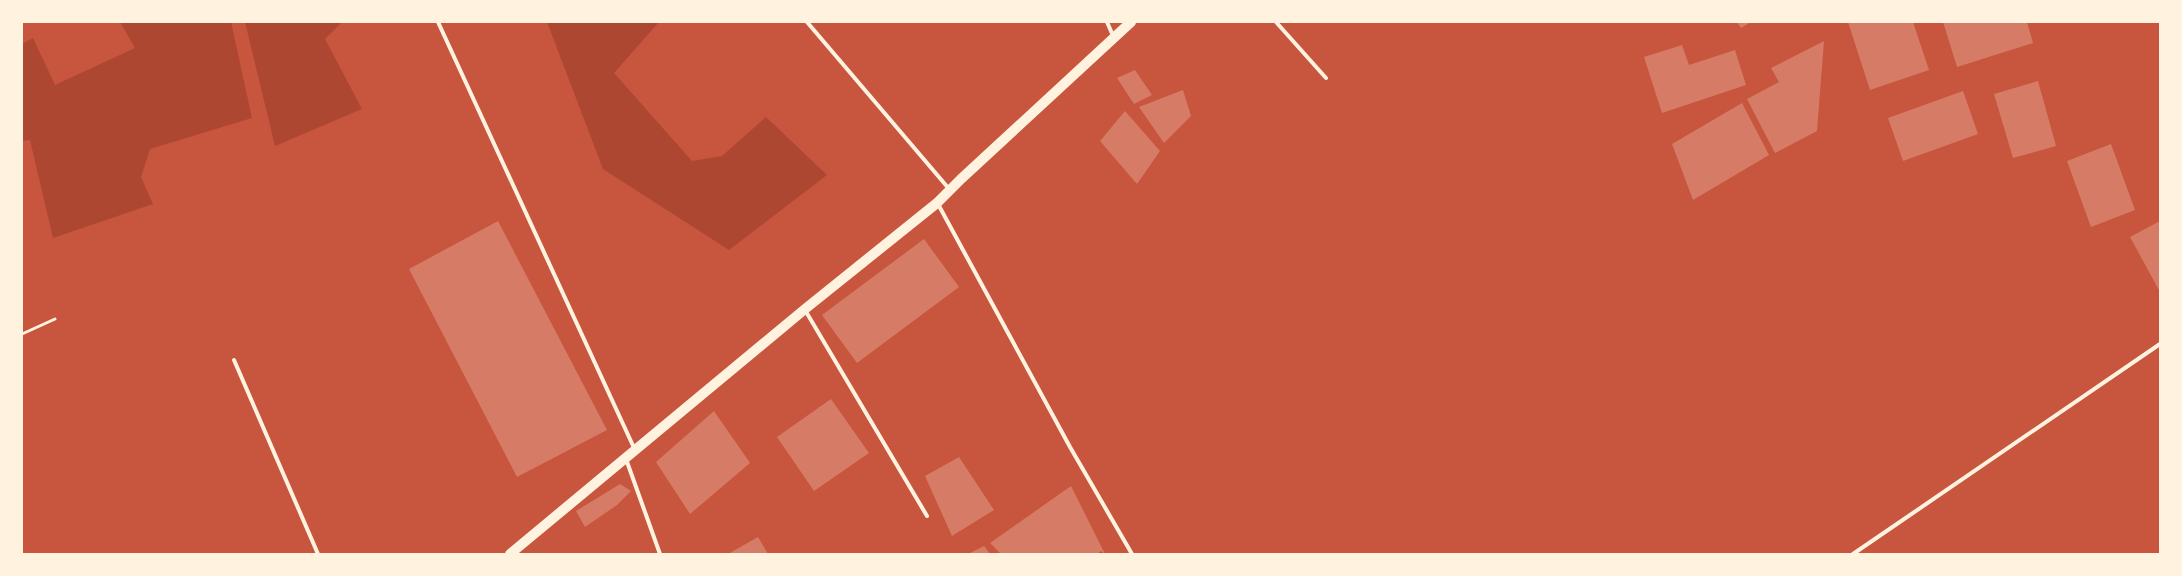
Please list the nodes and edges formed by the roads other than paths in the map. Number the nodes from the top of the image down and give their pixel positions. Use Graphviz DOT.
graph roads {
  1 [pos="438,22"];
  2 [pos="807,22"];
  3 [pos="1107,22"];
  4 [pos="1131,22"];
  5 [pos="1276,22"];
  6 [pos="1114,39"];
  7 [pos="1326,78"];
  8 [pos="950,190"];
  9 [pos="937,203"];
  10 [pos="805,309"];
  11 [pos="55,319"];
  12 [pos="22,334"];
  13 [pos="2160,344"];
  14 [pos="234,360"];
  15 [pos="635,451"];
  16 [pos="626,458"];
  17 [pos="927,516"];
  18 [pos="318,554"];
  19 [pos="510,554"];
  20 [pos="660,554"];
  21 [pos="1132,554"];
  22 [pos="1853,554"];
  1 -- 15 [label="street"];
  2 -- 8 [label="street"];
  3 -- 6 [label="street"];
  4 -- 6 [label="main road"];
  5 -- 7 [label="street"];
  6 -- 8 [label="main road"];
  8 -- 9 [label="main road"];
  9 -- 10 [label="main road"];
  9 -- 21 [label="street"];
  10 -- 15 [label="main road"];
  10 -- 17 [label="street"];
  11 -- 12 [label="lane"];
  13 -- 22 [label="street"];
  14 -- 18 [label="street"];
  15 -- 16 [label="main road"];
  16 -- 19 [label="main road"];
  16 -- 20 [label="street"];
}
